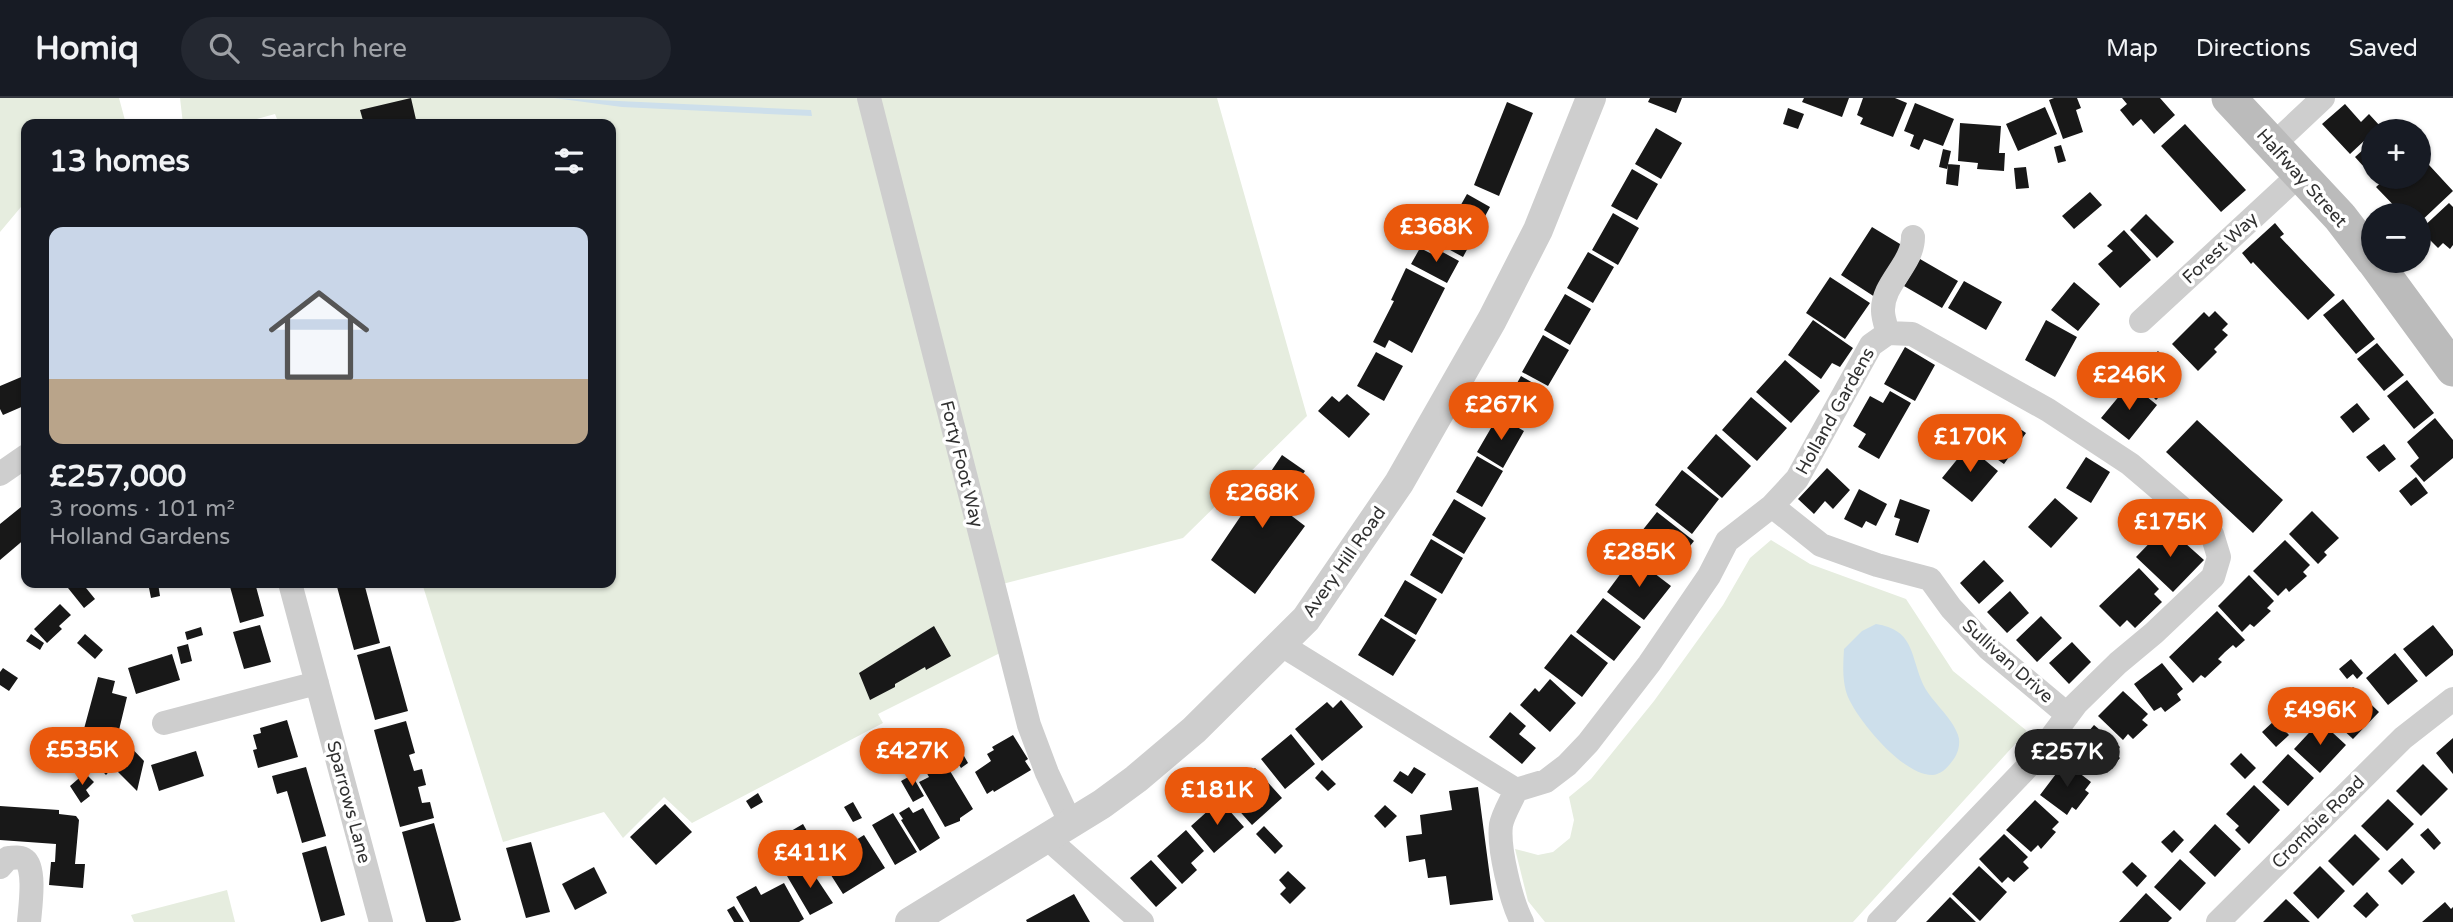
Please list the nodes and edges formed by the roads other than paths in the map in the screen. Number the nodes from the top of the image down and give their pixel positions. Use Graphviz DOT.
graph roads {
  1 [pos="869,98"];
  2 [pos="1591,98"];
  3 [pos="2229,98"];
  4 [pos="2323,98"];
  5 [pos="2273,145"];
  6 [pos="2299,174"];
  7 [pos="1913,237"];
  8 [pos="2361,244"];
  9 [pos="2383,273"];
  10 [pos="2141,321"];
  11 [pos="1888,333"];
  12 [pos="2453,369"];
  13 [pos="21,459"];
  14 [pos="0,474"];
  15 [pos="1772,506"];
  16 [pos="291,588"];
  17 [pos="1280,644"];
  18 [pos="317,683"];
  19 [pos="2453,699"];
  20 [pos="2068,715"];
  21 [pos="164,723"];
  22 [pos="1516,789"];
  23 [pos="1059,831"];
  24 [pos="0,867"];
  25 [pos="29,922"];
  26 [pos="381,922"];
  27 [pos="910,922"];
  28 [pos="1142,922"];
  29 [pos="1522,922"];
  30 [pos="1879,922"];
  31 [pos="2218,922"];
  1 -- 23 [label="street, Forty Foot Way"];
  2 -- 17 [label="street, Avery Hill Road"];
  3 -- 5 [label="main road, Halfway Street"];
  4 -- 5 [label="street"];
  5 -- 6 [label="main road, Halfway Street"];
  6 -- 8 [label="main road, Halfway Street"];
  6 -- 10 [label="street, Forest Way"];
  7 -- 11 [label="street"];
  9 -- 12 [label="main road, Halfway Street"];
  11 -- 15 [label="street, Holland Gardens"];
  11 -- 20 [label="street, Holland Gardens"];
  13 -- 14 [label="street"];
  15 -- 20 [label="street, Sullivan Drive"];
  15 -- 22 [label="street, Holland Gardens"];
  16 -- 18 [label="street, Sparrows Lane"];
  17 -- 22 [label="street"];
  17 -- 23 [label="street, Avery Hill Road"];
  18 -- 21 [label="street"];
  18 -- 26 [label="street, Sparrows Lane"];
  19 -- 31 [label="street, Crombie Road"];
  20 -- 30 [label="street, Holland Gardens"];
  22 -- 29 [label="street"];
  23 -- 27 [label="street, Avery Hill Road"];
  23 -- 28 [label="street"];
  24 -- 25 [label="street"];
}
